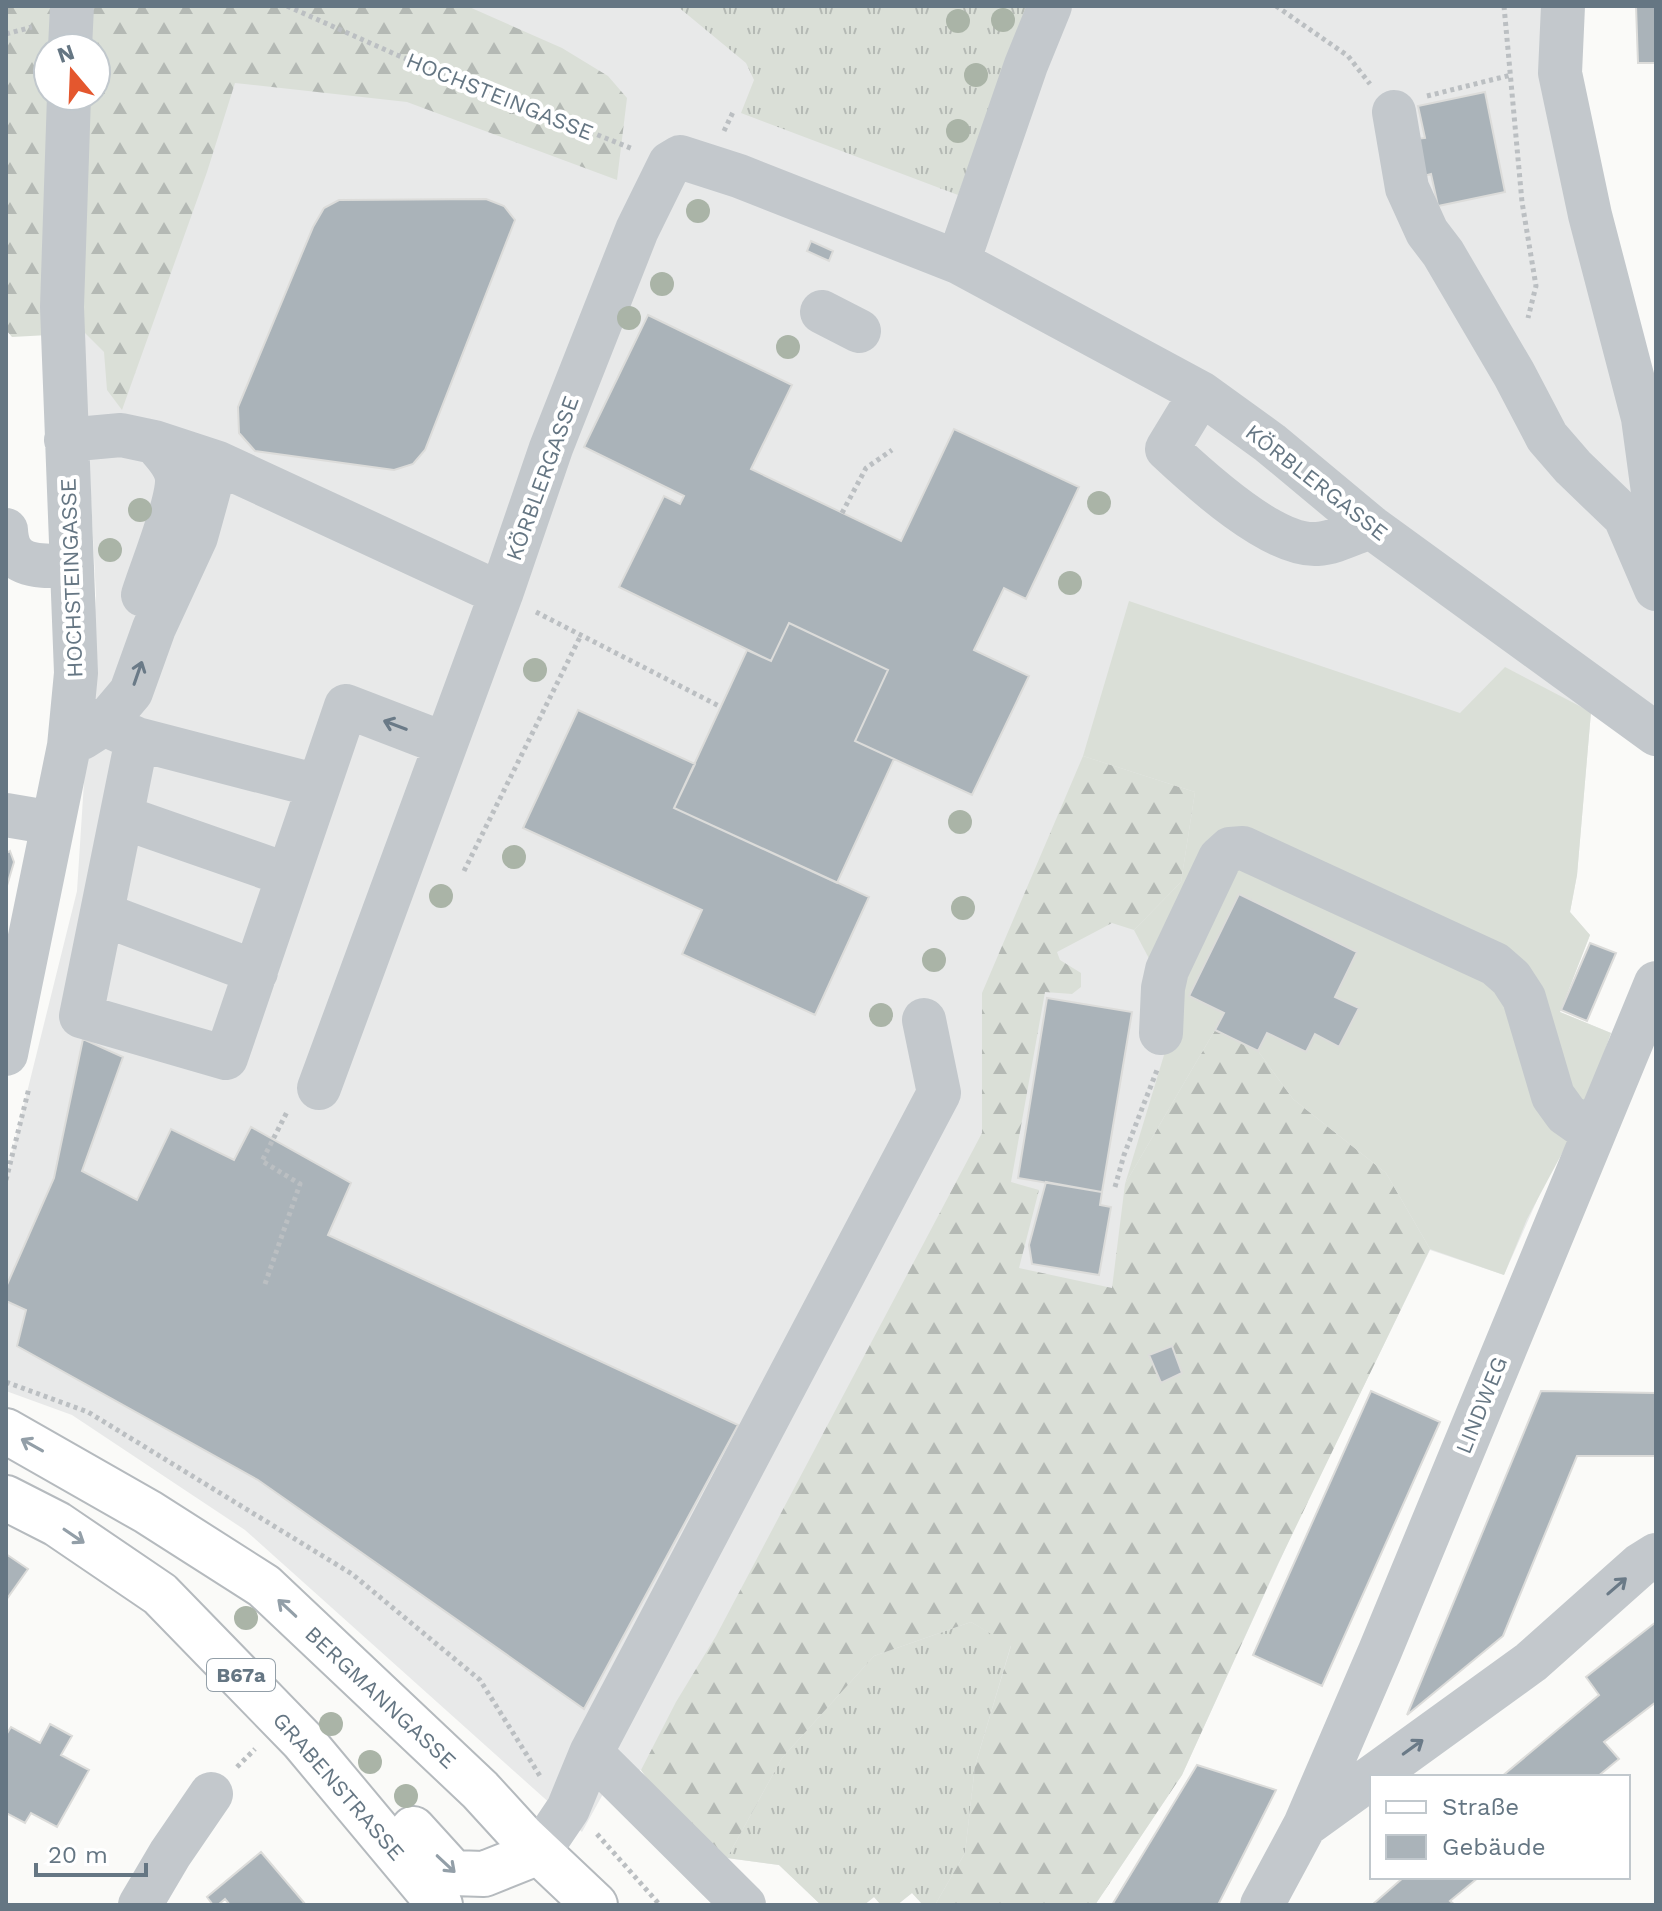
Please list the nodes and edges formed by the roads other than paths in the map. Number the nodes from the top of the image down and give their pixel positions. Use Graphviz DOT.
graph roads {
  1 [pos="72,6"];
  2 [pos="1050,6"];
  3 [pos="1563,6"];
  4 [pos="71,32"];
  5 [pos="68,112"];
  6 [pos="1394,112"];
  7 [pos="958,262"];
  8 [pos="1201,393"];
  9 [pos="66,440"];
  10 [pos="170,448"];
  11 [pos="1656,514"];
  12 [pos="1371,527"];
  13 [pos="6,530"];
  14 [pos="72,566"];
  15 [pos="1656,589"];
  16 [pos="501,594"];
  17 [pos="96,731"];
  18 [pos="1656,734"];
  19 [pos="445,744"];
  20 [pos="318,786"];
  21 [pos="6,815"];
  22 [pos="122,817"];
  23 [pos="53,823"];
  24 [pos="288,875"];
  25 [pos="102,914"];
  26 [pos="256,972"];
  27 [pos="1656,983"];
  28 [pos="924,1020"];
  29 [pos="1161,1033"];
  30 [pos="19,1066"];
  31 [pos="303,1101"];
  32 [pos="1593,1133"];
  33 [pos="6,1431"];
  34 [pos="6,1498"];
  35 [pos="1656,1555"];
  36 [pos="285,1722"];
  37 [pos="591,1753"];
  38 [pos="1374,1775"];
  39 [pos="1370,1778"];
  40 [pos="211,1794"];
  41 [pos="1305,1825"];
  42 [pos="539,1852"];
  43 [pos="140,1905"];
  44 [pos="440,1905"];
  45 [pos="595,1905"];
  46 [pos="744,1905"];
  47 [pos="1262,1905"];
  1 -- 4 [label="street"];
  2 -- 7 [label="street"];
  3 -- 11 [label="street"];
  5 -- 9 [label="street, HOCHSTEINGASSE"];
  6 -- 15 [label="street"];
  7 -- 8 [label="street, KÖRBLERGASSE"];
  7 -- 16 [label="street, KÖRBLERGASSE"];
  8 -- 12 [label="street, KÖRBLERGASSE"];
  8 -- 12 [label="street"];
  9 -- 10 [label="street"];
  9 -- 14 [label="street, HOCHSTEINGASSE"];
  10 -- 16 [label="street"];
  17 -- 10 [label="street, one-way"];
  12 -- 18 [label="street, KÖRBLERGASSE"];
  13 -- 14 [label="street"];
  14 -- 17 [label="street, HOCHSTEINGASSE"];
  16 -- 19 [label="street, KÖRBLERGASSE"];
  17 -- 20 [label="street"];
  17 -- 22 [label="street"];
  17 -- 23 [label="street, HOCHSTEINGASSE"];
  19 -- 20 [label="street, one-way"];
  19 -- 31 [label="street, KÖRBLERGASSE"];
  20 -- 24 [label="street"];
  21 -- 23 [label="street"];
  22 -- 24 [label="street"];
  22 -- 25 [label="street"];
  23 -- 30 [label="street, HOCHSTEINGASSE"];
  24 -- 26 [label="street"];
  25 -- 26 [label="street"];
  25 -- 26 [label="street"];
  27 -- 32 [label="street, LINDWEG"];
  28 -- 37 [label="street"];
  29 -- 32 [label="street"];
  32 -- 41 [label="street, LINDWEG"];
  42 -- 33 [label="main road, BERGMANNGASSE, one-way"];
  34 -- 36 [label="main road, GRABENSTRASSE / B67a, one-way"];
  38 -- 35 [label="street, LINDWEG, one-way"];
  36 -- 42 [label="main road, one-way"];
  36 -- 44 [label="main road, GRABENSTRASSE / B67a"];
  37 -- 42 [label="street"];
  37 -- 46 [label="street"];
  41 -- 39 [label="street, LINDWEG, one-way"];
  40 -- 43 [label="street"];
  41 -- 47 [label="street, LINDWEG"];
  42 -- 45 [label="main road, BERGMANNGASSE"];
}
